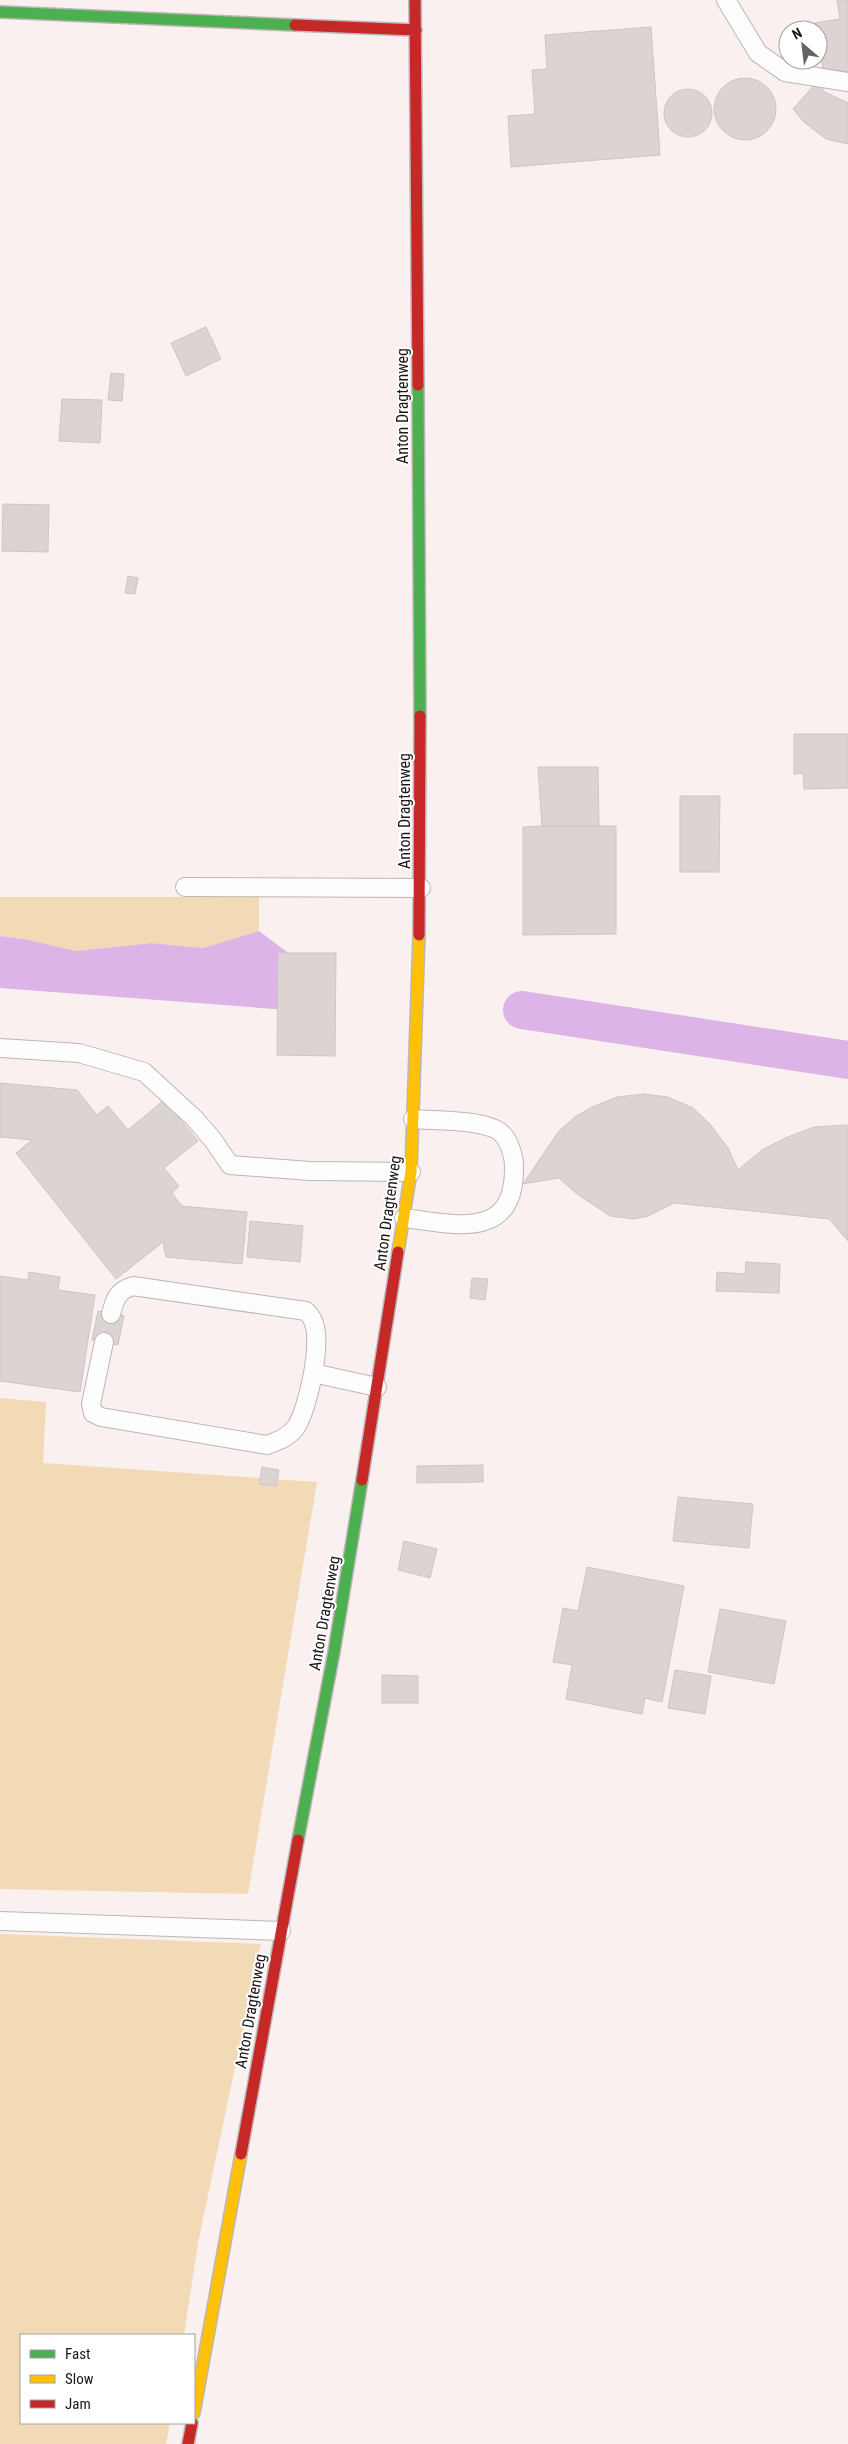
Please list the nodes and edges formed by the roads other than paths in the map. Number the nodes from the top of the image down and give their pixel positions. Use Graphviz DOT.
graph roads {
  1 [pos="416,0"];
  2 [pos="726,0"];
  3 [pos="0,12"];
  4 [pos="416,30"];
  5 [pos="848,82"];
  6 [pos="186,887"];
  7 [pos="421,888"];
  8 [pos="0,1048"];
  9 [pos="413,1119"];
  10 [pos="411,1172"];
  11 [pos="404,1218"];
  12 [pos="111,1314"];
  13 [pos="104,1342"];
  14 [pos="313,1373"];
  15 [pos="377,1387"];
  16 [pos="0,1921"];
  17 [pos="281,1931"];
  18 [pos="195,2407"];
  19 [pos="192,2424"];
  20 [pos="188,2444"];
  1 -- 4 [label="main road, Anton Dragtenweg"];
  2 -- 5 [label="lane"];
  3 -- 4 [label="main road"];
  4 -- 7 [label="main road, Anton Dragtenweg"];
  6 -- 7 [label="lane"];
  7 -- 9 [label="main road, Anton Dragtenweg"];
  8 -- 10 [label="lane"];
  9 -- 10 [label="main road, Anton Dragtenweg"];
  9 -- 11 [label="lane"];
  10 -- 11 [label="main road, Anton Dragtenweg"];
  11 -- 15 [label="main road, Anton Dragtenweg"];
  12 -- 14 [label="lane"];
  13 -- 14 [label="lane"];
  14 -- 15 [label="lane"];
  15 -- 17 [label="main road, Anton Dragtenweg"];
  16 -- 17 [label="lane"];
  17 -- 18 [label="main road, Anton Dragtenweg"];
  19 -- 20 [label="main road"];
}
